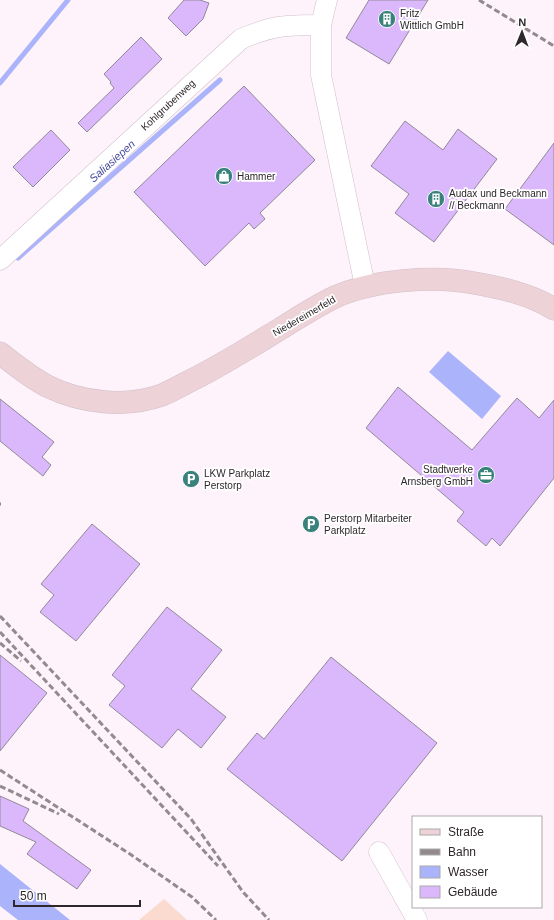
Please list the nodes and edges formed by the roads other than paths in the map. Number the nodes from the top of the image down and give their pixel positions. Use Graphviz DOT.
graph roads {
  1 [pos="327,0"];
  2 [pos="321,26"];
  3 [pos="0,260"];
  4 [pos="365,286"];
  5 [pos="554,309"];
  6 [pos="0,353"];
  7 [pos="379,852"];
  8 [pos="417,920"];
  1 -- 2 [label="street"];
  2 -- 3 [label="street, Kohlgrubenweg"];
  2 -- 4 [label="street"];
  4 -- 5 [label="street, Niedereimerfeld"];
  4 -- 6 [label="street, Niedereimerfeld"];
  7 -- 8 [label="street"];
}
